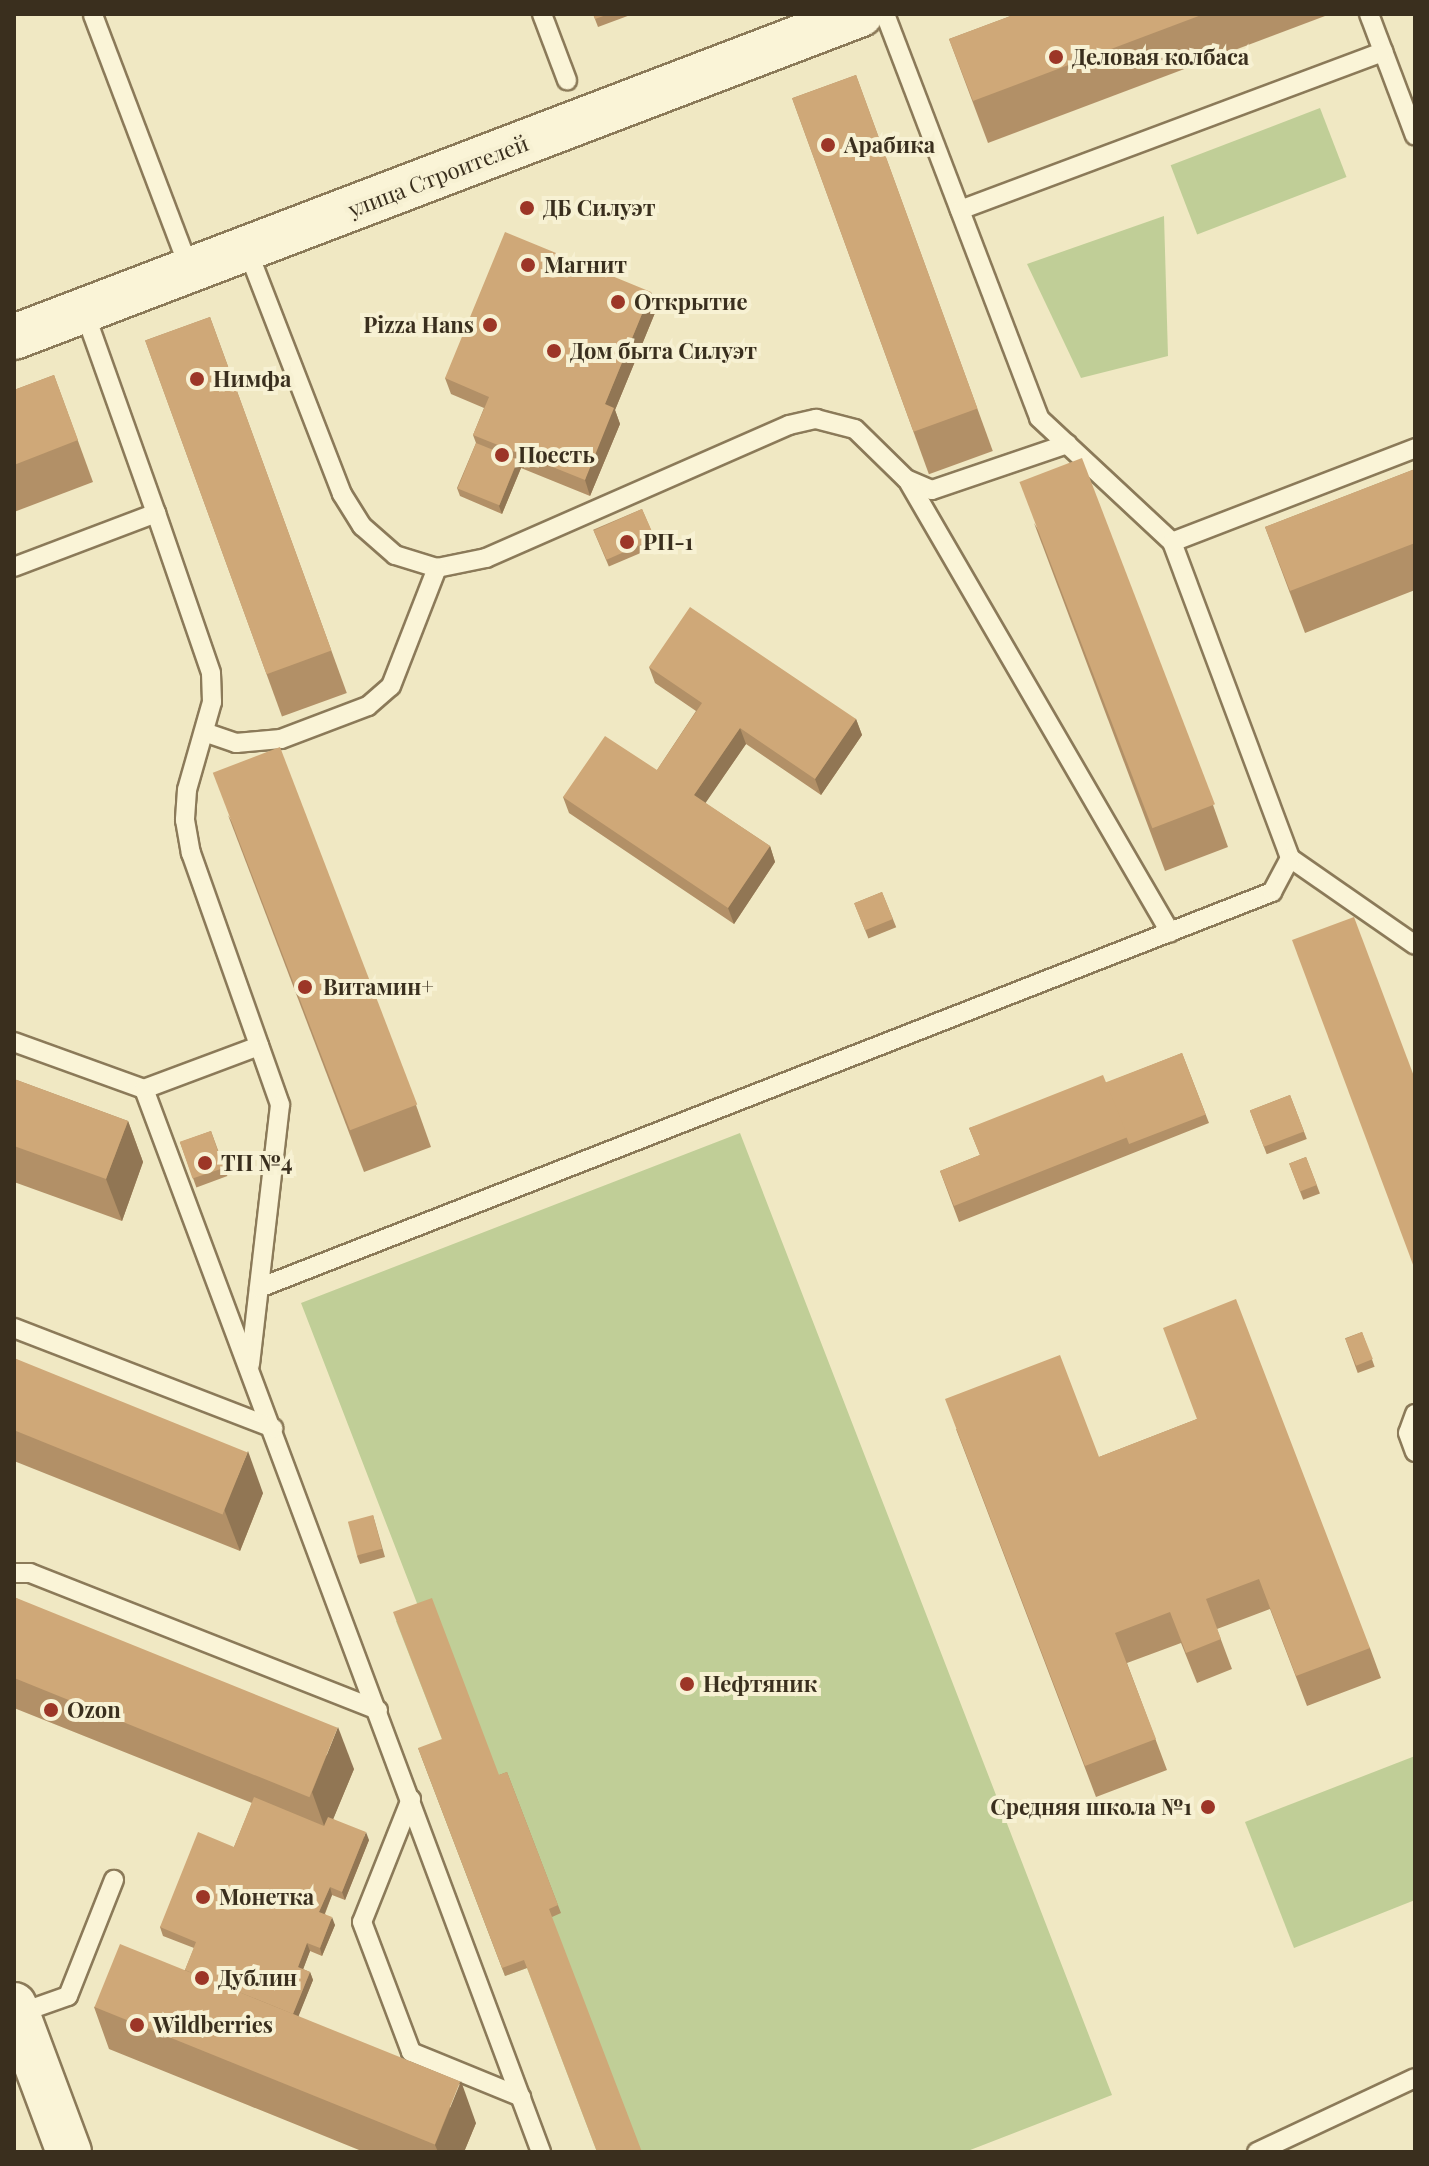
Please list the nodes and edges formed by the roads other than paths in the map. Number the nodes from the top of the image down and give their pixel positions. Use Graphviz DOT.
graph roads {
  1 [pos="542,14"];
  2 [pos="861,14"];
  3 [pos="885,14"];
  4 [pos="1369,14"];
  5 [pos="93,15"];
  6 [pos="1383,52"];
  7 [pos="567,80"];
  8 [pos="1415,136"];
  9 [pos="960,210"];
  10 [pos="247,249"];
  11 [pos="190,271"];
  12 [pos="84,311"];
  13 [pos="14,337"];
  14 [pos="1067,444"];
  15 [pos="1415,448"];
  16 [pos="906,479"];
  17 [pos="156,513"];
  18 [pos="1172,542"];
  19 [pos="14,567"];
  20 [pos="437,568"];
  21 [pos="204,732"];
  22 [pos="1290,858"];
  23 [pos="1170,932"];
  24 [pos="1415,945"];
  25 [pos="14,1042"];
  26 [pos="259,1046"];
  27 [pos="144,1089"];
  28 [pos="259,1288"];
  29 [pos="14,1328"];
  30 [pos="249,1366"];
  31 [pos="1415,1414"];
  32 [pos="273,1428"];
  33 [pos="1415,1452"];
  34 [pos="14,1573"];
  35 [pos="378,1710"];
  36 [pos="411,1799"];
  37 [pos="114,1880"];
  38 [pos="16,2010"];
  39 [pos="1415,2078"];
  40 [pos="521,2097"];
  41 [pos="69,2152"];
  42 [pos="541,2152"];
  43 [pos="1257,2152"];
  1 -- 7 [label="lane"];
  2 -- 10 [label="main road, улица Строителей"];
  3 -- 9 [label="lane"];
  4 -- 6 [label="lane"];
  5 -- 11 [label="lane"];
  6 -- 8 [label="lane"];
  6 -- 9 [label="lane"];
  9 -- 14 [label="lane"];
  10 -- 11 [label="main road, улица Строителей"];
  10 -- 20 [label="lane"];
  11 -- 12 [label="main road, улица Строителей"];
  12 -- 13 [label="main road, улица Строителей"];
  12 -- 17 [label="lane"];
  14 -- 16 [label="lane"];
  14 -- 18 [label="lane"];
  15 -- 18 [label="lane"];
  16 -- 20 [label="lane"];
  16 -- 23 [label="lane"];
  17 -- 19 [label="lane"];
  17 -- 21 [label="lane"];
  18 -- 22 [label="lane"];
  20 -- 21 [label="lane"];
  21 -- 26 [label="lane"];
  22 -- 23 [label="lane"];
  22 -- 24 [label="lane"];
  23 -- 28 [label="lane"];
  25 -- 27 [label="lane"];
  26 -- 27 [label="lane"];
  26 -- 28 [label="lane"];
  27 -- 30 [label="lane"];
  28 -- 30 [label="lane"];
  29 -- 32 [label="lane"];
  30 -- 32 [label="lane"];
  31 -- 33 [label="lane"];
  32 -- 35 [label="lane"];
  34 -- 35 [label="lane"];
  35 -- 36 [label="lane"];
  36 -- 40 [label="lane"];
  36 -- 40 [label="lane"];
  37 -- 38 [label="lane"];
  38 -- 41 [label="main road"];
  39 -- 43 [label="lane"];
  40 -- 42 [label="lane"];
}
